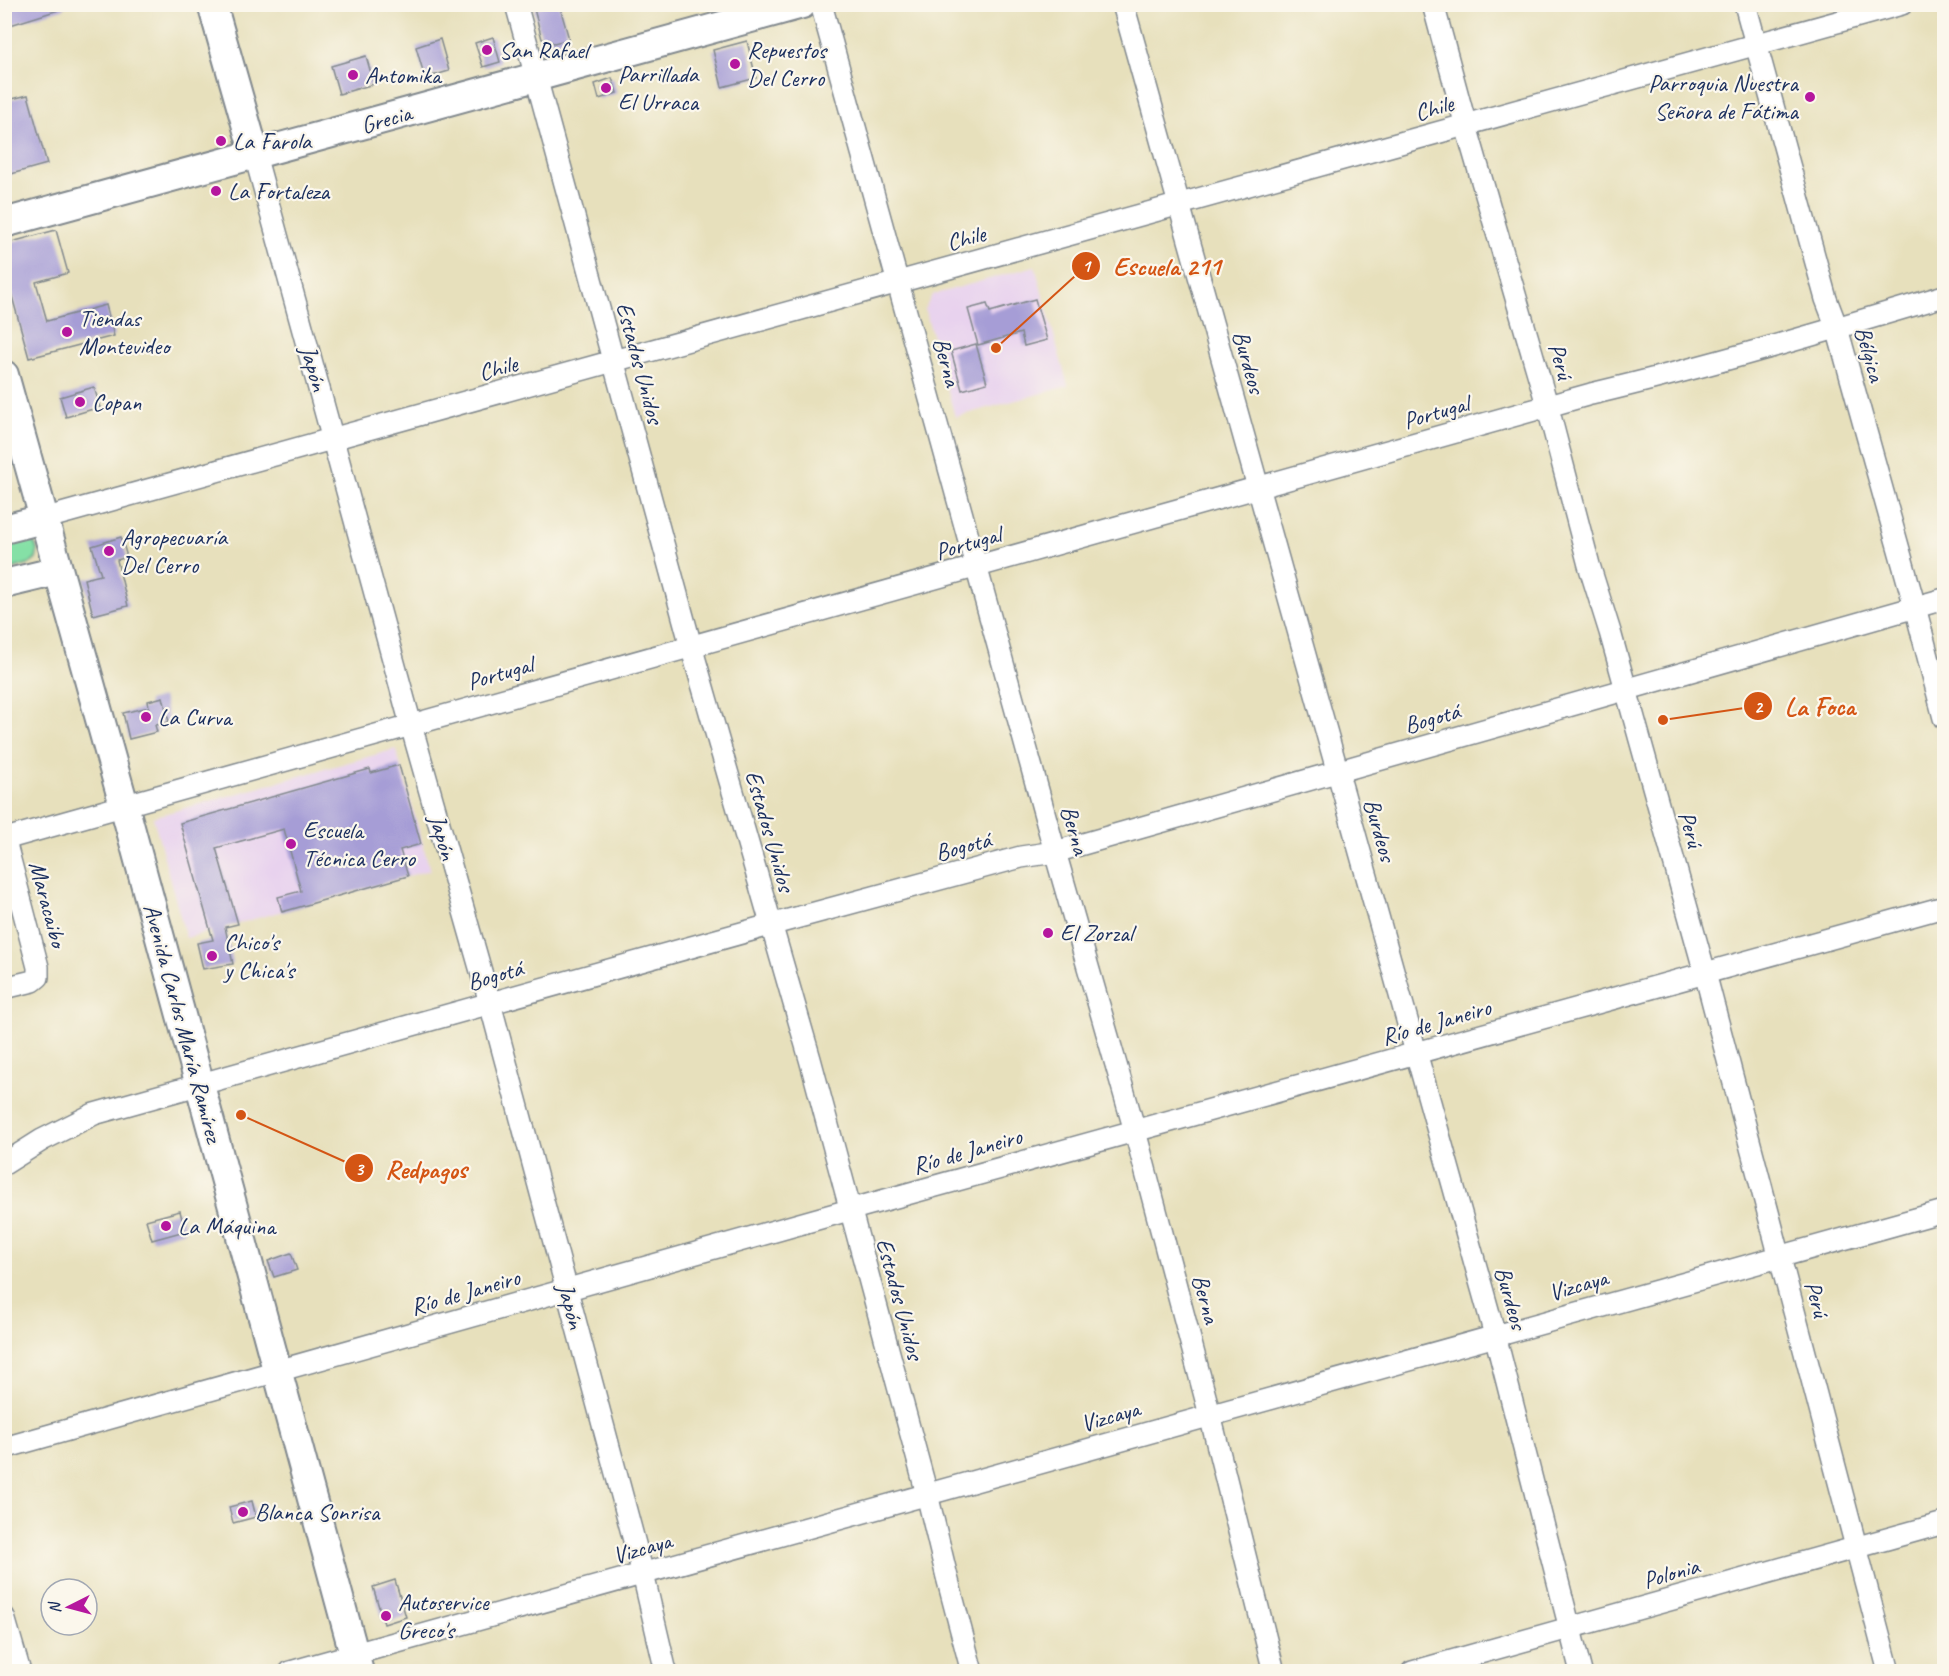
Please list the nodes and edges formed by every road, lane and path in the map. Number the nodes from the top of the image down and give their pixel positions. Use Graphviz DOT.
graph roads {
  1 [pos="212,4"];
  2 [pos="516,4"];
  3 [pos="802,4"];
  4 [pos="821,4"];
  5 [pos="1123,4"];
  6 [pos="1433,4"];
  7 [pos="1744,4"];
  8 [pos="1902,4"];
  9 [pos="1756,44"];
  10 [pos="536,77"];
  11 [pos="1466,126"];
  12 [pos="255,156"];
  13 [pos="1179,206"];
  14 [pos="4,223"];
  15 [pos="899,283"];
  16 [pos="1944,296"];
  17 [pos="1837,328"];
  18 [pos="613,363"];
  19 [pos="4,375"];
  20 [pos="1548,408"];
  21 [pos="334,439"];
  22 [pos="1258,489"];
  23 [pos="43,519"];
  24 [pos="4,529"];
  25 [pos="977,567"];
  26 [pos="58,571"];
  27 [pos="4,584"];
  28 [pos="1944,599"];
  29 [pos="1915,608"];
  30 [pos="691,646"];
  31 [pos="1626,689"];
  32 [pos="1944,718"];
  33 [pos="411,725"];
  34 [pos="1337,771"];
  35 [pos="124,805"];
  36 [pos="5,838"];
  37 [pos="1054,852"];
  38 [pos="1944,907"];
  39 [pos="770,925"];
  40 [pos="1705,973"];
  41 [pos="4,988"];
  42 [pos="490,1002"];
  43 [pos="1416,1055"];
  44 [pos="199,1084"];
  45 [pos="1135,1131"];
  46 [pos="4,1164"];
  47 [pos="849,1210"];
  48 [pos="1944,1211"];
  49 [pos="1780,1256"];
  50 [pos="567,1290"];
  51 [pos="1496,1335"];
  52 [pos="278,1371"];
  53 [pos="1210,1415"];
  54 [pos="4,1448"];
  55 [pos="927,1494"];
  56 [pos="1944,1523"];
  57 [pos="1855,1547"];
  58 [pos="643,1574"];
  59 [pos="4,1617"];
  60 [pos="1570,1629"];
  61 [pos="357,1663"];
  62 [pos="20,1671"];
  63 [pos="290,1671"];
  64 [pos="666,1671"];
  65 [pos="972,1671"];
  66 [pos="1274,1671"];
  67 [pos="1412,1671"];
  68 [pos="1581,1671"];
  69 [pos="1889,1671"];
  1 -- 12 [label="main road, Japón"];
  2 -- 10 [label="street, Estados Unidos"];
  3 -- 10 [label="main road, Grecia"];
  4 -- 15 [label="street, Berna"];
  5 -- 13 [label="street, Burdeos"];
  6 -- 11 [label="street, Perú"];
  7 -- 9 [label="street, Bélgica"];
  8 -- 9 [label="street, Chile"];
  9 -- 11 [label="street, Chile"];
  9 -- 17 [label="street, Bélgica"];
  10 -- 12 [label="main road, Grecia"];
  10 -- 18 [label="street, Estados Unidos"];
  11 -- 13 [label="street, Chile"];
  11 -- 20 [label="street, Perú"];
  12 -- 14 [label="main road, Grecia"];
  12 -- 21 [label="street, Japón"];
  13 -- 15 [label="street, Chile"];
  13 -- 22 [label="street, Burdeos"];
  15 -- 18 [label="street, Chile"];
  15 -- 25 [label="street, Berna"];
  16 -- 17 [label="street, Portugal"];
  17 -- 20 [label="street, Portugal"];
  17 -- 29 [label="street, Bélgica"];
  18 -- 21 [label="street, Chile"];
  18 -- 30 [label="street, Estados Unidos"];
  19 -- 23 [label="main road, Avenida Carlos María Ramírez"];
  20 -- 22 [label="street, Portugal"];
  20 -- 31 [label="street, Perú"];
  21 -- 23 [label="street, Chile"];
  21 -- 33 [label="street, Japón"];
  22 -- 25 [label="street, Portugal"];
  22 -- 34 [label="street, Burdeos"];
  23 -- 24 [label="main road"];
  23 -- 26 [label="main road, Avenida Carlos María Ramírez"];
  25 -- 30 [label="street, Portugal"];
  25 -- 37 [label="street, Berna"];
  26 -- 27 [label="main road"];
  26 -- 35 [label="main road, Avenida Carlos María Ramírez"];
  28 -- 29 [label="street, Bogotá"];
  29 -- 31 [label="street, Bogotá"];
  29 -- 32 [label="street, Bélgica"];
  30 -- 33 [label="street, Portugal"];
  30 -- 39 [label="street, Estados Unidos"];
  31 -- 34 [label="street, Bogotá"];
  31 -- 40 [label="street, Perú"];
  33 -- 35 [label="street, Portugal"];
  33 -- 42 [label="street, Japón"];
  34 -- 37 [label="street, Bogotá"];
  34 -- 43 [label="street, Burdeos"];
  35 -- 36 [label="street, Portugal"];
  35 -- 44 [label="main road, Avenida Carlos María Ramírez"];
  36 -- 41 [label="street, Maracaibo"];
  37 -- 39 [label="street, Bogotá"];
  37 -- 45 [label="street, Berna"];
  38 -- 40 [label="street, Río de Janeiro"];
  39 -- 42 [label="street, Bogotá"];
  39 -- 47 [label="street, Estados Unidos"];
  40 -- 43 [label="street, Río de Janeiro"];
  40 -- 49 [label="street, Perú"];
  42 -- 44 [label="street, Bogotá"];
  42 -- 50 [label="street, Japón"];
  43 -- 45 [label="street, Río de Janeiro"];
  43 -- 51 [label="street, Burdeos"];
  44 -- 46 [label="street, Bogotá"];
  44 -- 52 [label="main road, Avenida Carlos María Ramírez"];
  45 -- 47 [label="street, Río de Janeiro"];
  45 -- 53 [label="street, Berna"];
  47 -- 50 [label="street, Río de Janeiro"];
  47 -- 55 [label="street, Estados Unidos"];
  48 -- 49 [label="street, Vizcaya"];
  49 -- 51 [label="street, Vizcaya"];
  49 -- 57 [label="street, Perú"];
  50 -- 52 [label="street, Río de Janeiro"];
  50 -- 58 [label="street, Japón"];
  51 -- 53 [label="street, Vizcaya"];
  51 -- 60 [label="street, Burdeos"];
  52 -- 54 [label="street, Río de Janeiro"];
  52 -- 61 [label="main road, Avenida Carlos María Ramírez"];
  53 -- 55 [label="street, Vizcaya"];
  53 -- 66 [label="street, Berna"];
  55 -- 58 [label="street, Vizcaya"];
  55 -- 65 [label="street, Estados Unidos"];
  56 -- 57 [label="street, Polonia"];
  57 -- 60 [label="street, Polonia"];
  57 -- 69 [label="street, Perú"];
  58 -- 61 [label="street, Vizcaya"];
  58 -- 64 [label="street, Japón"];
  59 -- 62 [label="street"];
  60 -- 67 [label="street, Polonia"];
  60 -- 68 [label="street, Burdeos"];
  61 -- 63 [label="street, Vizcaya"];
}
